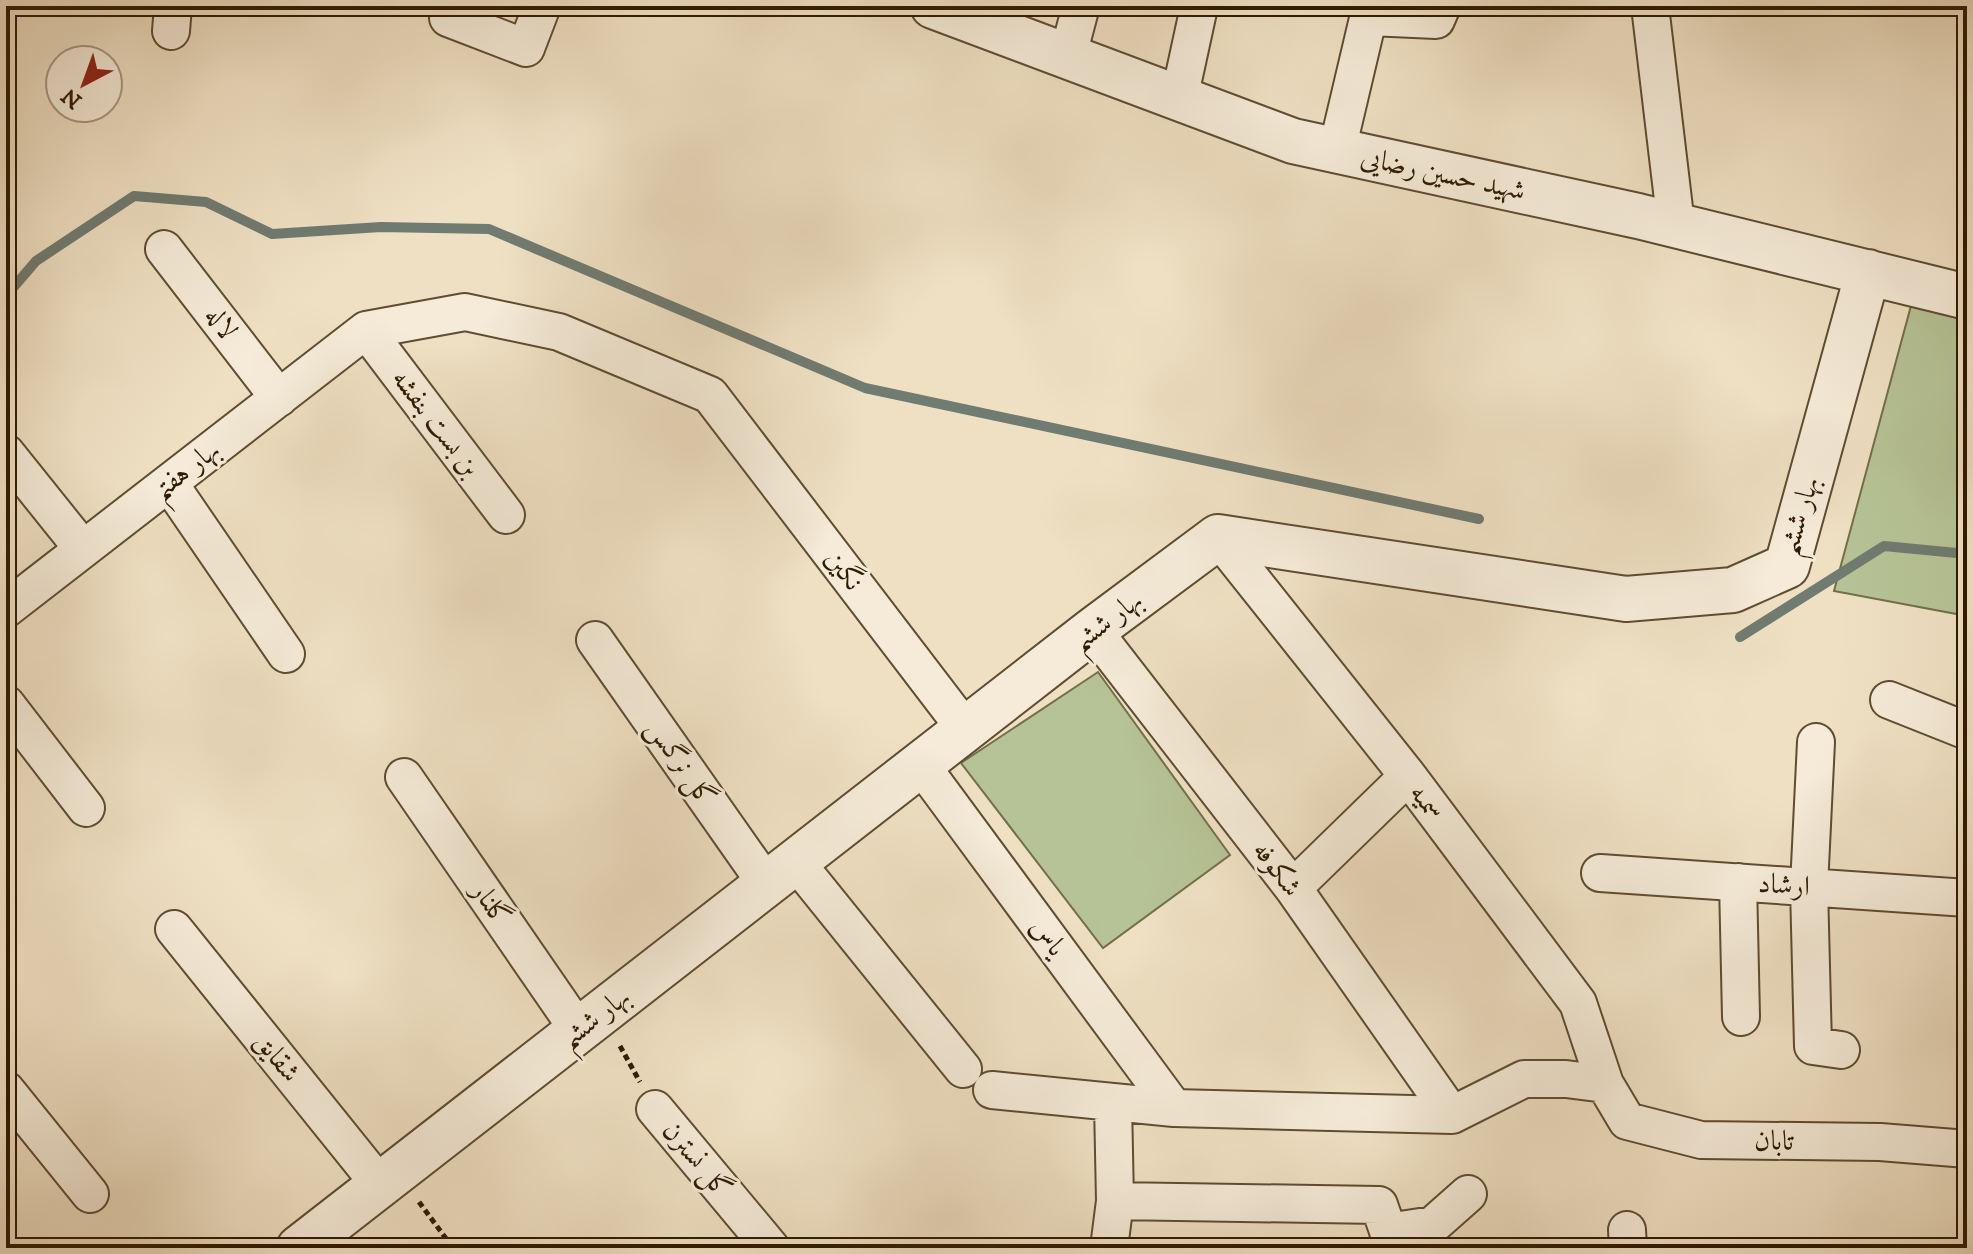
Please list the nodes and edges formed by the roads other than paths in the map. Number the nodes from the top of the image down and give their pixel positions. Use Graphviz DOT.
graph roads {
  1 [pos="542,6"];
  2 [pos="936,6"];
  3 [pos="1081,6"];
  4 [pos="1442,6"];
  5 [pos="1650,6"];
  6 [pos="1199,7"];
  7 [pos="1370,11"];
  8 [pos="448,18"];
  9 [pos="1067,59"];
  10 [pos="1179,99"];
  11 [pos="1337,150"];
  12 [pos="1676,225"];
  13 [pos="164,249"];
  14 [pos="1868,272"];
  15 [pos="1967,297"];
  16 [pos="366,330"];
  17 [pos="279,398"];
  18 [pos="6,453"];
  19 [pos="169,483"];
  20 [pos="506,515"];
  21 [pos="1218,537"];
  22 [pos="83,549"];
  23 [pos="6,609"];
  24 [pos="1093,630"];
  25 [pos="595,640"];
  26 [pos="286,654"];
  27 [pos="1889,700"];
  28 [pos="6,704"];
  29 [pos="966,730"];
  30 [pos="1967,731"];
  31 [pos="1816,742"];
  32 [pos="921,765"];
  33 [pos="1408,776"];
  34 [pos="404,777"];
  35 [pos="86,808"];
  36 [pos="1600,873"];
  37 [pos="781,874"];
  38 [pos="1738,882"];
  39 [pos="1809,887"];
  40 [pos="1293,888"];
  41 [pos="1967,898"];
  42 [pos="174,929"];
  43 [pos="1741,1017"];
  44 [pos="590,1022"];
  45 [pos="1841,1050"];
  46 [pos="1605,1084"];
  47 [pos="6,1090"];
  48 [pos="1113,1103"];
  49 [pos="1174,1108"];
  50 [pos="655,1109"];
  51 [pos="1452,1115"];
  52 [pos="1967,1149"];
  53 [pos="388,1179"];
  54 [pos="90,1194"];
  55 [pos="1468,1194"];
  56 [pos="1115,1201"];
  57 [pos="1391,1240"];
  58 [pos="299,1248"];
  59 [pos="771,1248"];
  60 [pos="1109,1248"];
  1 -- 8 [label="street"];
  2 -- 9 [label="street, شهید حسین رضایی"];
  3 -- 9 [label="street"];
  4 -- 7 [label="street"];
  5 -- 12 [label="street"];
  6 -- 10 [label="street"];
  7 -- 11 [label="street"];
  9 -- 10 [label="street, شهید حسین رضایی"];
  10 -- 11 [label="street, شهید حسین رضایی"];
  11 -- 12 [label="street, شهید حسین رضایی"];
  12 -- 14 [label="street, شهید حسین رضایی"];
  13 -- 17 [label="street, لاله"];
  14 -- 15 [label="street, شهید حسین رضایی"];
  14 -- 21 [label="street, بهار ششم"];
  16 -- 17 [label="street, بهار هفتم"];
  16 -- 20 [label="street, بن بست بنفشه"];
  16 -- 29 [label="street, نگین"];
  17 -- 19 [label="street, بهار هفتم"];
  18 -- 22 [label="street"];
  19 -- 22 [label="street, بهار هفتم"];
  19 -- 26 [label="street"];
  21 -- 24 [label="street, بهار ششم"];
  21 -- 33 [label="street, سمیه"];
  22 -- 23 [label="street, بهار هفتم"];
  24 -- 29 [label="street, بهار ششم"];
  24 -- 40 [label="street, شکوفه"];
  25 -- 37 [label="street, گل نرگس"];
  27 -- 30 [label="street"];
  28 -- 35 [label="street"];
  29 -- 32 [label="street, بهار ششم"];
  31 -- 39 [label="street"];
  32 -- 37 [label="street, بهار ششم"];
  32 -- 49 [label="street, یاس"];
  33 -- 40 [label="street"];
  33 -- 46 [label="street, سمیه"];
  34 -- 44 [label="street, گلنار"];
  36 -- 38 [label="street, ارشاد"];
  37 -- 44 [label="street, بهار ششم"];
  37 -- 48 [label="street, گل نرگس"];
  38 -- 39 [label="street, ارشاد"];
  38 -- 43 [label="street"];
  39 -- 41 [label="street, ارشاد"];
  39 -- 45 [label="street"];
  40 -- 51 [label="street, شکوفه"];
  42 -- 53 [label="street, شقایق"];
  44 -- 53 [label="street, بهار ششم"];
  46 -- 51 [label="street"];
  46 -- 52 [label="street, تابان"];
  47 -- 54 [label="street"];
  48 -- 49 [label="street"];
  48 -- 56 [label="street"];
  49 -- 51 [label="street"];
  50 -- 59 [label="street, گل نسترن"];
  53 -- 58 [label="street, بهار ششم"];
  55 -- 57 [label="street"];
  56 -- 57 [label="street"];
  56 -- 60 [label="street"];
}
